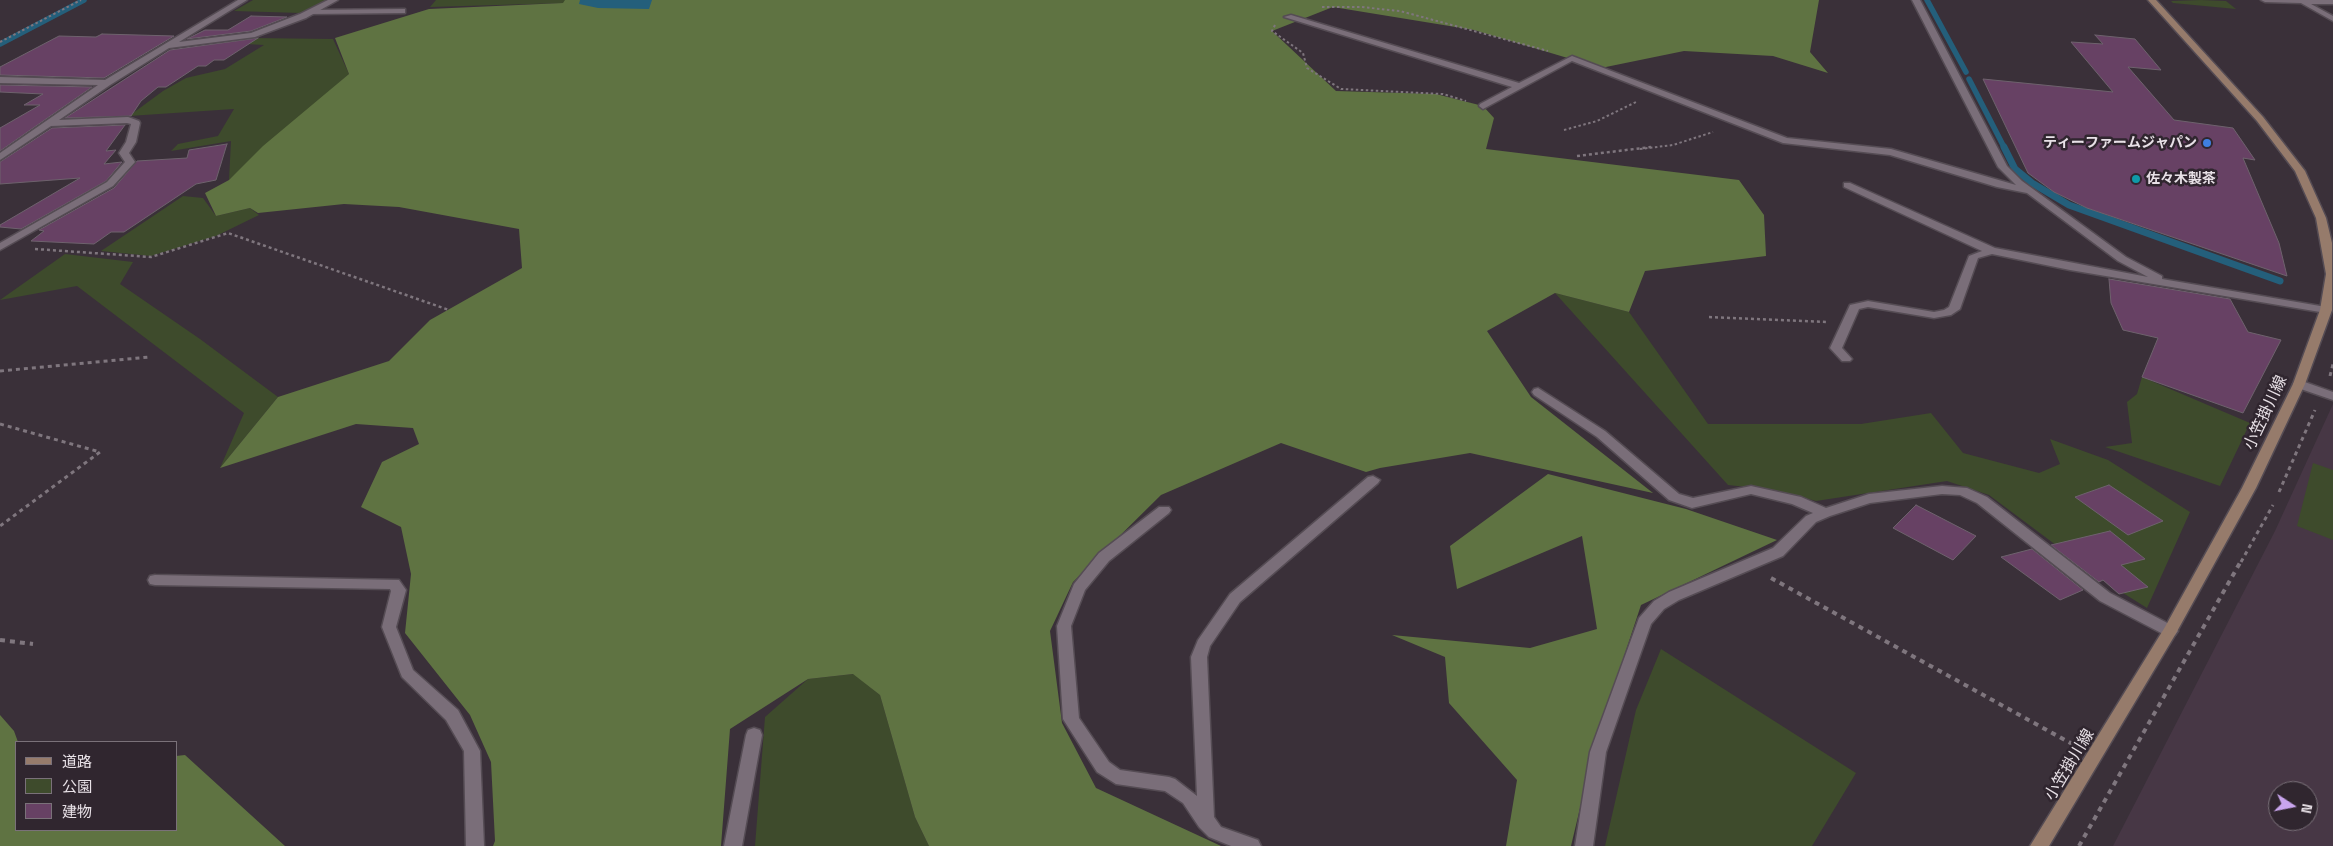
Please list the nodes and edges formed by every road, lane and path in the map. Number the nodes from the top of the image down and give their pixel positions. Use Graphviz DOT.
graph roads {
  1 [pos="81,0"];
  2 [pos="243,0"];
  3 [pos="334,0"];
  4 [pos="1916,0"];
  5 [pos="2152,0"];
  6 [pos="2264,0"];
  7 [pos="2301,1"];
  8 [pos="2333,2"];
  9 [pos="402,11"];
  10 [pos="310,12"];
  11 [pos="1288,17"];
  12 [pos="2333,19"];
  13 [pos="0,42"];
  14 [pos="165,46"];
  15 [pos="0,80"];
  16 [pos="106,82"];
  17 [pos="1520,86"];
  18 [pos="1657,92"];
  19 [pos="1483,106"];
  20 [pos="48,123"];
  21 [pos="1740,124"];
  22 [pos="1564,130"];
  23 [pos="1577,156"];
  24 [pos="0,157"];
  25 [pos="1847,185"];
  26 [pos="2029,191"];
  27 [pos="2330,244"];
  28 [pos="1,246"];
  29 [pos="1992,251"];
  30 [pos="2169,283"];
  31 [pos="448,310"];
  32 [pos="2326,310"];
  33 [pos="1709,317"];
  34 [pos="1847,323"];
  35 [pos="149,357"];
  36 [pos="1846,359"];
  37 [pos="0,371"];
  38 [pos="2299,384"];
  39 [pos="1538,392"];
  40 [pos="2333,396"];
  41 [pos="2319,403"];
  42 [pos="0,424"];
  43 [pos="1373,480"];
  44 [pos="2279,492"];
  45 [pos="2272,505"];
  46 [pos="1164,510"];
  47 [pos="1825,513"];
  48 [pos="0,526"];
  49 [pos="1747,565"];
  50 [pos="155,580"];
  51 [pos="2170,631"];
  52 [pos="0,640"];
  53 [pos="33,644"];
  54 [pos="754,735"];
  55 [pos="2094,756"];
  56 [pos="1205,822"];
  57 [pos="475,846"];
  58 [pos="733,846"];
  59 [pos="1252,846"];
  60 [pos="1584,846"];
  61 [pos="2041,846"];
  62 [pos="2078,846"];
  1 -- 13 [label="path"];
  2 -- 14 [label="street"];
  3 -- 10 [label="street"];
  4 -- 26 [label="street"];
  5 -- 27 [label="main road, 小笠掛川線"];
  6 -- 7 [label="street"];
  7 -- 8 [label="street"];
  7 -- 12 [label="street"];
  9 -- 10 [label="street"];
  10 -- 14 [label="street"];
  11 -- 17 [label="street"];
  14 -- 16 [label="street"];
  15 -- 16 [label="street"];
  16 -- 20 [label="street"];
  17 -- 18 [label="street"];
  17 -- 19 [label="street"];
  18 -- 21 [label="street"];
  18 -- 22 [label="path"];
  20 -- 24 [label="street"];
  20 -- 28 [label="street"];
  21 -- 23 [label="path"];
  21 -- 26 [label="street"];
  25 -- 29 [label="street"];
  26 -- 30 [label="street"];
  27 -- 32 [label="main road, 小笠掛川線"];
  28 -- 31 [label="path"];
  29 -- 30 [label="street"];
  29 -- 34 [label="street"];
  30 -- 32 [label="street"];
  32 -- 38 [label="main road, 小笠掛川線"];
  33 -- 34 [label="path"];
  34 -- 36 [label="street"];
  35 -- 37 [label="path"];
  38 -- 40 [label="street"];
  38 -- 51 [label="main road, 小笠掛川線"];
  39 -- 47 [label="street"];
  41 -- 44 [label="path"];
  42 -- 48 [label="path"];
  43 -- 56 [label="street"];
  45 -- 62 [label="path"];
  46 -- 56 [label="street"];
  47 -- 49 [label="street"];
  47 -- 51 [label="street"];
  49 -- 55 [label="path"];
  49 -- 60 [label="street"];
  50 -- 57 [label="street"];
  51 -- 55 [label="main road, 小笠掛川線"];
  52 -- 53 [label="path"];
  54 -- 58 [label="street"];
  55 -- 61 [label="main road, 小笠掛川線"];
  56 -- 59 [label="street"];
}
